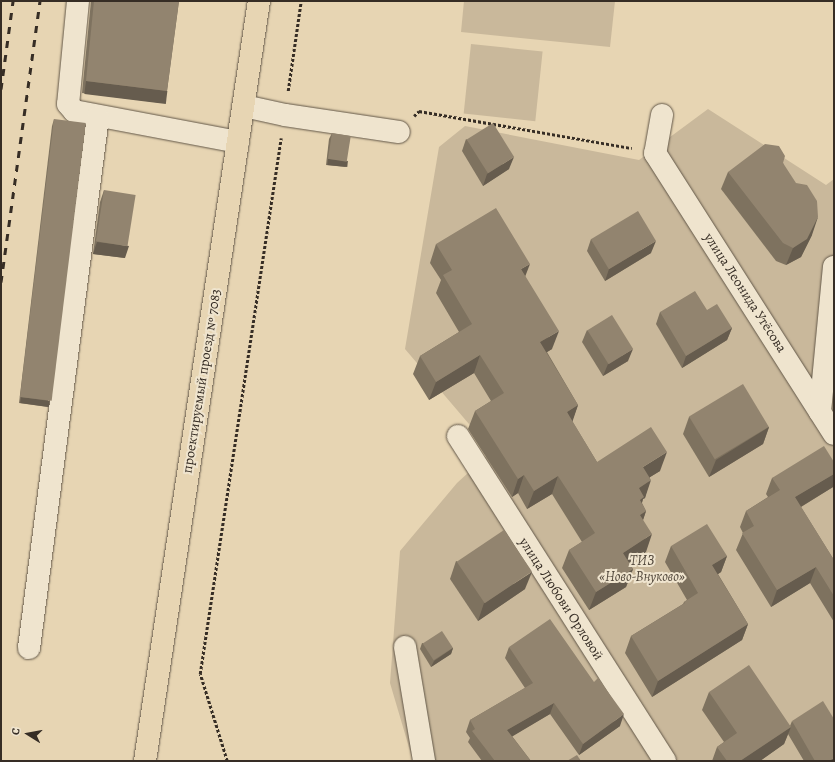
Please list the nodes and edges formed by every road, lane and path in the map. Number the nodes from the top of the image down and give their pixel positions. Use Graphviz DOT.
graph roads {
  1 [pos="78,1"];
  2 [pos="259,1"];
  3 [pos="301,1"];
  4 [pos="244,106"];
  5 [pos="285,115"];
  6 [pos="662,115"];
  7 [pos="98,117"];
  8 [pos="398,132"];
  9 [pos="238,142"];
  10 [pos="655,153"];
  11 [pos="834,267"];
  12 [pos="820,412"];
  13 [pos="834,434"];
  14 [pos="458,436"];
  15 [pos="405,647"];
  16 [pos="29,648"];
  17 [pos="145,761"];
  18 [pos="227,761"];
  19 [pos="424,761"];
  20 [pos="665,761"];
  1 -- 7 [label="street"];
  2 -- 4 [label="main road, проектируемый проезд № 7083"];
  3 -- 5 [label="path"];
  4 -- 5 [label="street"];
  4 -- 9 [label="main road, проектируемый проезд № 7083"];
  5 -- 8 [label="street"];
  5 -- 18 [label="path"];
  6 -- 10 [label="street"];
  7 -- 9 [label="street"];
  7 -- 16 [label="street"];
  8 -- 10 [label="path"];
  9 -- 17 [label="main road, проектируемый проезд № 7083"];
  10 -- 12 [label="street, улица Леонида Утёсова"];
  11 -- 12 [label="street"];
  12 -- 13 [label="street, улица Леонида Утёсова"];
  14 -- 20 [label="street, улица Любови Орловой"];
  15 -- 19 [label="street"];
}
